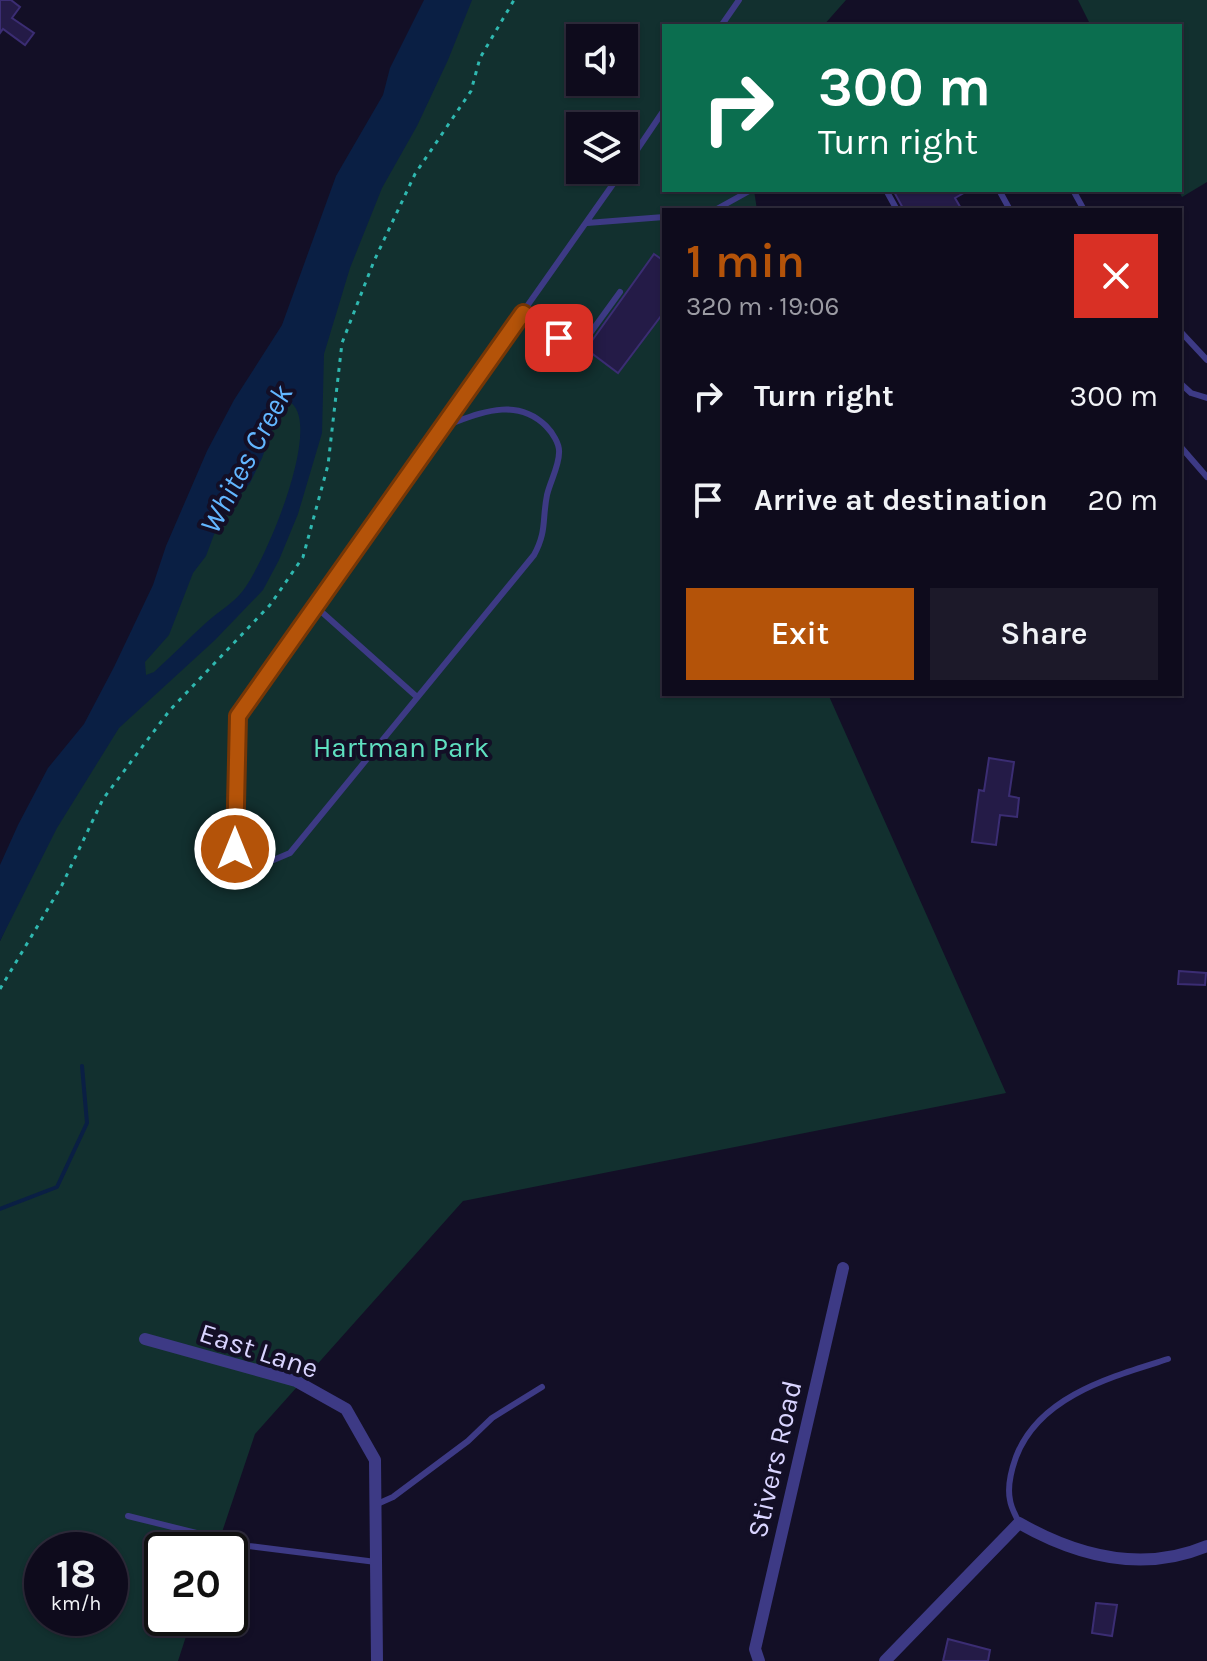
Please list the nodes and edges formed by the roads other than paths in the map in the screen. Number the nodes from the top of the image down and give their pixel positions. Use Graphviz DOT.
graph roads {
  1 [pos="739,0"];
  2 [pos="722,24"];
  3 [pos="662,113"];
  4 [pos="638,149"];
  5 [pos="614,184"];
  6 [pos="747,192"];
  7 [pos="719,208"];
  8 [pos="662,217"];
  9 [pos="587,223"];
  10 [pos="620,292"];
  11 [pos="523,313"];
  12 [pos="1182,333"];
  13 [pos="1207,360"];
  14 [pos="1182,385"];
  15 [pos="1207,398"];
  16 [pos="441,427"];
  17 [pos="1182,448"];
  18 [pos="1207,477"];
  19 [pos="315,606"];
  20 [pos="417,697"];
  21 [pos="843,1268"];
  22 [pos="145,1339"];
  23 [pos="1168,1359"];
  24 [pos="542,1387"];
  25 [pos="375,1505"];
  26 [pos="128,1516"];
  27 [pos="1019,1523"];
  28 [pos="1207,1546"];
  29 [pos="376,1562"];
  30 [pos="377,1661"];
  31 [pos="759,1661"];
  32 [pos="885,1661"];
  1 -- 2 [label="lane"];
  3 -- 4 [label="lane"];
  5 -- 9 [label="lane"];
  6 -- 7 [label="lane"];
  8 -- 9 [label="lane"];
  9 -- 11 [label="lane"];
  10 -- 11 [label="lane"];
  11 -- 16 [label="lane"];
  12 -- 13 [label="lane"];
  14 -- 15 [label="lane"];
  16 -- 19 [label="lane"];
  16 -- 20 [label="lane"];
  17 -- 18 [label="lane"];
  19 -- 20 [label="lane"];
  19 -- 20 [label="lane"];
  21 -- 31 [label="street, Stivers Road"];
  22 -- 25 [label="street, East Lane"];
  23 -- 27 [label="lane"];
  24 -- 25 [label="lane"];
  25 -- 29 [label="street"];
  26 -- 29 [label="lane"];
  27 -- 28 [label="street"];
  27 -- 32 [label="street"];
  29 -- 30 [label="street"];
}
